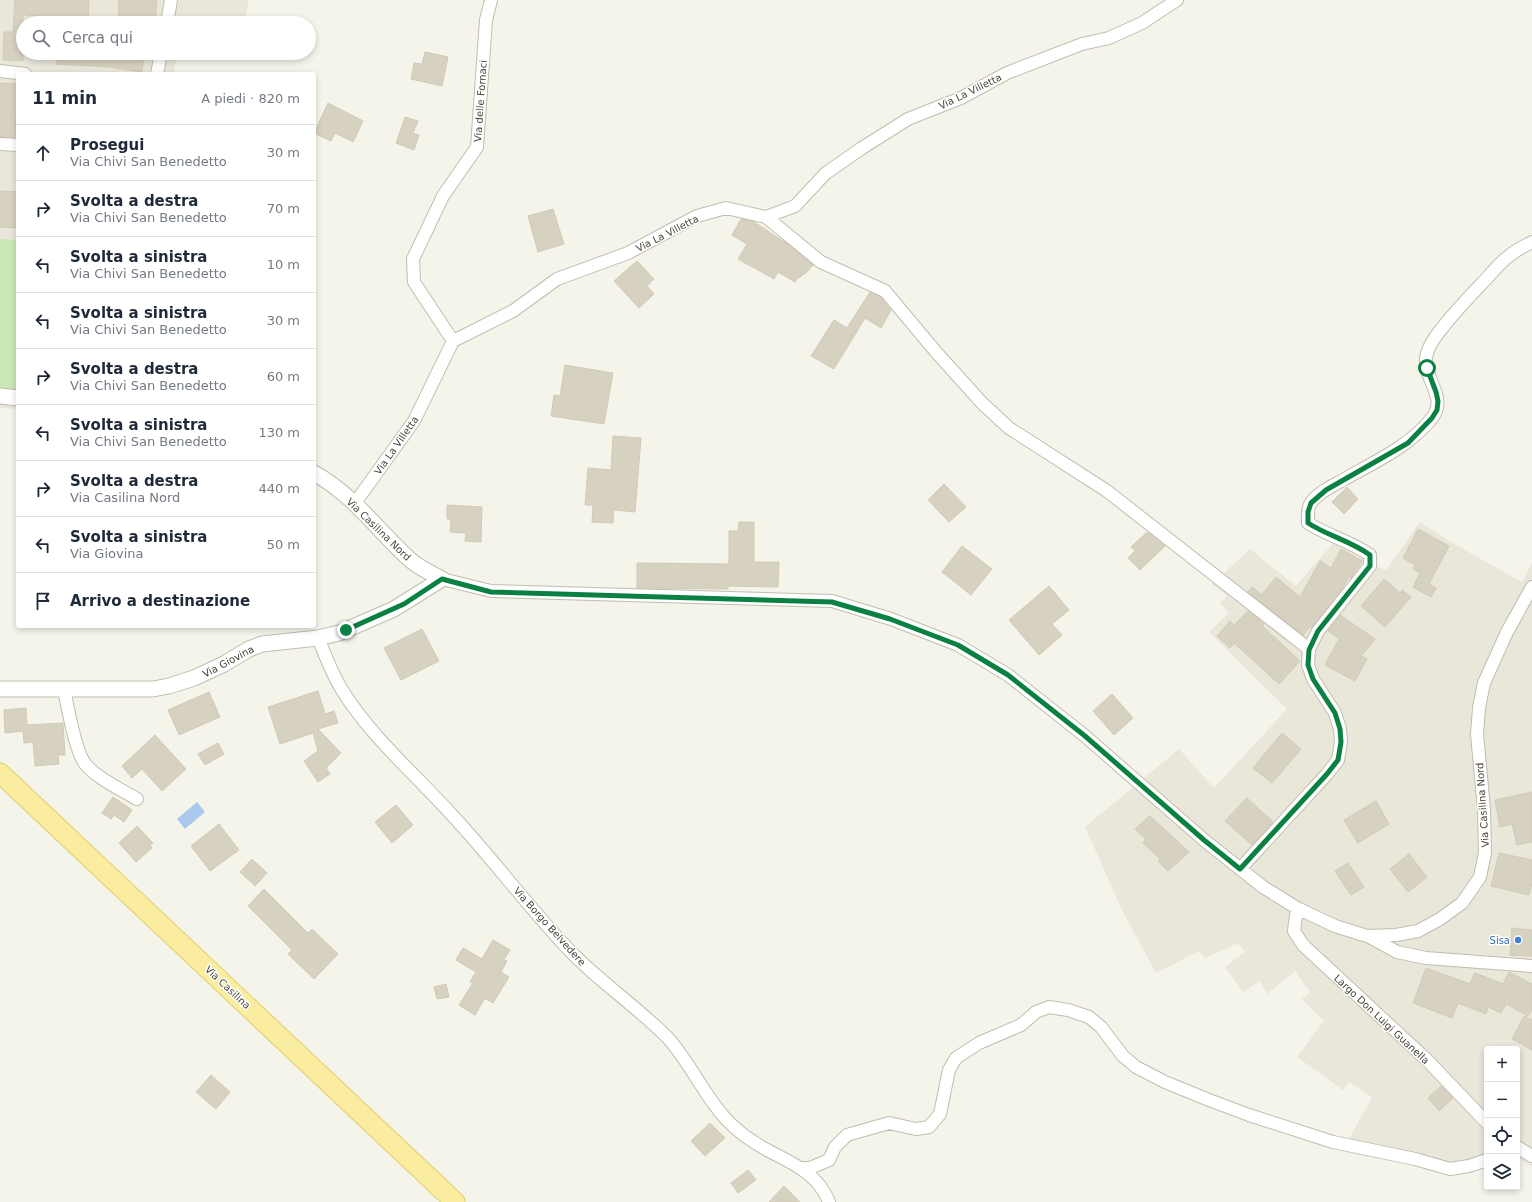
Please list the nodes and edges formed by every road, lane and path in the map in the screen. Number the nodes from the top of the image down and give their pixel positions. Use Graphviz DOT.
graph roads {
  1 [pos="171,0"];
  2 [pos="491,0"];
  3 [pos="1177,0"];
  4 [pos="168,16"];
  5 [pos="160,60"];
  6 [pos="0,71"];
  7 [pos="157,72"];
  8 [pos="16,73"];
  9 [pos="0,144"];
  10 [pos="16,145"];
  11 [pos="766,217"];
  12 [pos="1532,242"];
  13 [pos="453,341"];
  14 [pos="0,396"];
  15 [pos="16,398"];
  16 [pos="316,474"];
  17 [pos="355,503"];
  18 [pos="442,579"];
  19 [pos="1532,587"];
  20 [pos="318,638"];
  21 [pos="1309,650"];
  22 [pos="0,689"];
  23 [pos="64,689"];
  24 [pos="0,773"];
  25 [pos="138,799"];
  26 [pos="1240,869"];
  27 [pos="1297,908"];
  28 [pos="1367,936"];
  29 [pos="1532,966"];
  30 [pos="1484,1120"];
  31 [pos="1520,1150"];
  32 [pos="1532,1156"];
  33 [pos="1484,1161"];
  34 [pos="800,1168"];
  35 [pos="455,1202"];
  36 [pos="829,1202"];
  1 -- 4 [label="street"];
  2 -- 13 [label="street, Via delle Fornaci"];
  3 -- 11 [label="street, Via La Villetta"];
  5 -- 7 [label="street"];
  6 -- 8 [label="street"];
  9 -- 10 [label="street"];
  11 -- 13 [label="street, Via La Villetta"];
  11 -- 21 [label="street"];
  12 -- 21 [label="street"];
  13 -- 17 [label="street, Via La Villetta"];
  14 -- 15 [label="street"];
  16 -- 17 [label="street, Via Casilina Nord"];
  17 -- 18 [label="street, Via Casilina Nord"];
  18 -- 20 [label="street, Via Giovina"];
  18 -- 26 [label="street, Via Casilina Nord"];
  19 -- 28 [label="street, Via Casilina Nord"];
  20 -- 23 [label="street, Via Giovina"];
  20 -- 34 [label="street, Via Borgo Belvedere"];
  21 -- 26 [label="street"];
  22 -- 23 [label="street, Via Giovina"];
  23 -- 25 [label="street"];
  24 -- 35 [label="main road, Via Casilina"];
  26 -- 27 [label="street, Via Casilina Nord"];
  27 -- 28 [label="street, Via Casilina Nord"];
  27 -- 30 [label="street, Largo Don Luigi Guanella"];
  28 -- 29 [label="street"];
  31 -- 32 [label="street"];
  33 -- 34 [label="street"];
  34 -- 36 [label="street, Via Borgo Belvedere"];
}
